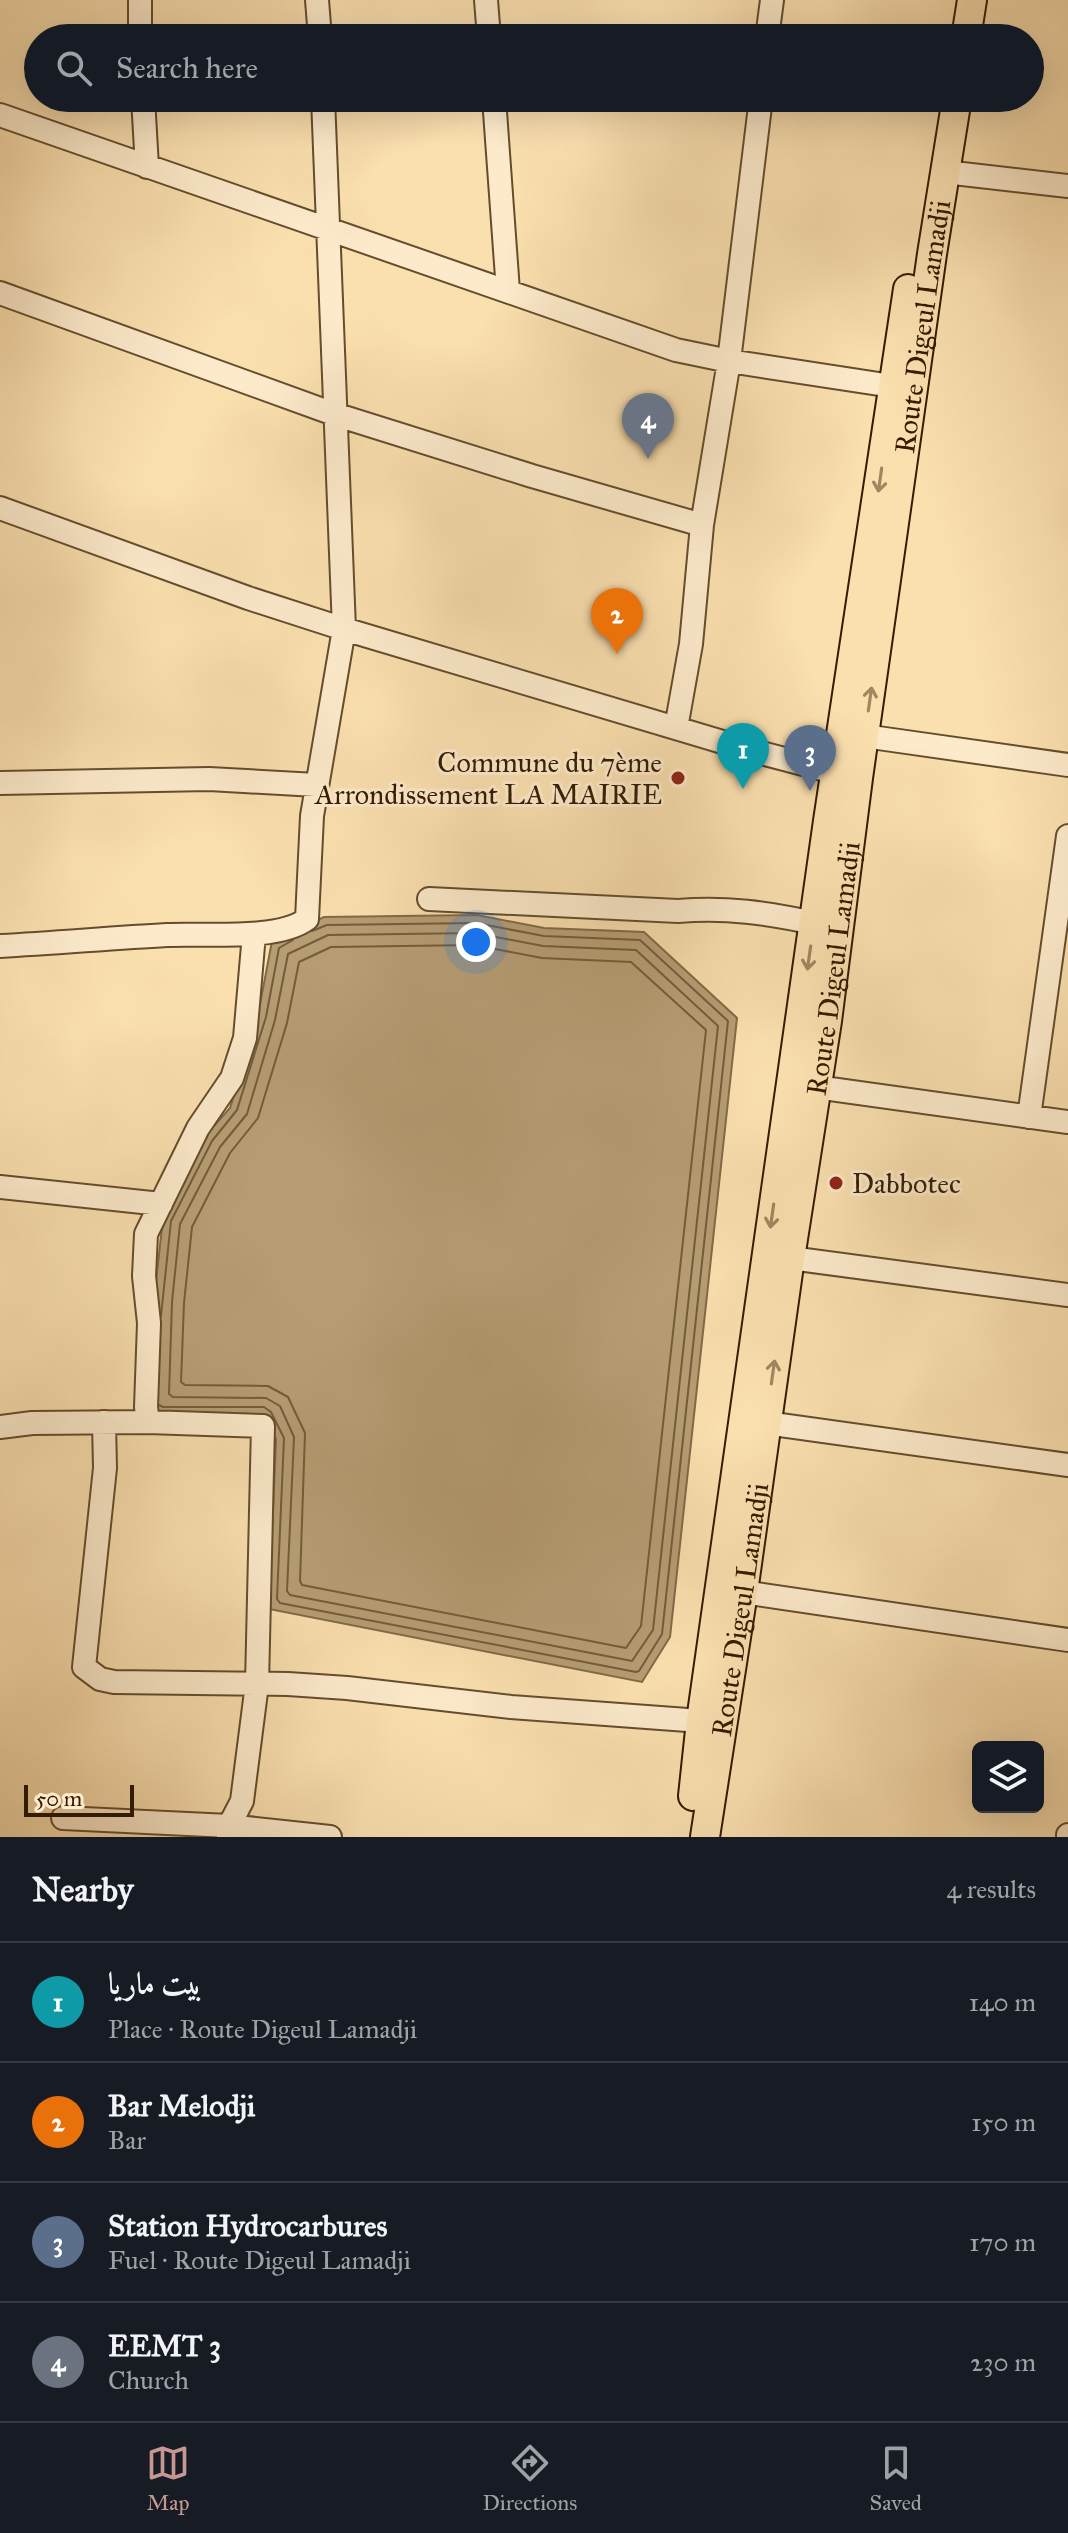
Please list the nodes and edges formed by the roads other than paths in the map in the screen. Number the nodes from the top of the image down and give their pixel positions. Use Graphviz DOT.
graph roads {
  1 [pos="140,0"];
  2 [pos="317,0"];
  3 [pos="486,0"];
  4 [pos="772,0"];
  5 [pos="953,0"];
  6 [pos="972,0"];
  7 [pos="140,24"];
  8 [pos="319,24"];
  9 [pos="488,24"];
  10 [pos="769,24"];
  11 [pos="949,24"];
  12 [pos="968,24"];
  13 [pos="144,112"];
  14 [pos="324,112"];
  15 [pos="495,112"];
  16 [pos="759,112"];
  17 [pos="936,112"];
  18 [pos="955,112"];
  19 [pos="0,115"];
  20 [pos="147,167"];
  21 [pos="945,172"];
  22 [pos="1068,186"];
  23 [pos="328,231"];
  24 [pos="508,291"];
  25 [pos="0,293"];
  26 [pos="729,361"];
  27 [pos="892,386"];
  28 [pos="334,414"];
  29 [pos="0,508"];
  30 [pos="702,525"];
  31 [pos="344,629"];
  32 [pos="676,728"];
  33 [pos="864,736"];
  34 [pos="1068,765"];
  35 [pos="846,775"];
  36 [pos="0,783"];
  37 [pos="316,785"];
  38 [pos="1068,836"];
  39 [pos="429,899"];
  40 [pos="814,923"];
  41 [pos="1062,929"];
  42 [pos="254,934"];
  43 [pos="0,946"];
  44 [pos="816,1087"];
  45 [pos="1029,1117"];
  46 [pos="1068,1122"];
  47 [pos="0,1187"];
  48 [pos="161,1204"];
  49 [pos="790,1258"];
  50 [pos="1068,1295"];
  51 [pos="104,1422"];
  52 [pos="148,1422"];
  53 [pos="766,1423"];
  54 [pos="0,1427"];
  55 [pos="1068,1465"];
  56 [pos="743,1592"];
  57 [pos="1068,1640"];
  58 [pos="257,1684"];
  59 [pos="701,1721"];
  60 [pos="63,1818"];
  61 [pos="229,1832"];
  62 [pos="330,1837"];
  63 [pos="689,1837"];
  64 [pos="705,1837"];
  1 -- 7 [label="street"];
  2 -- 8 [label="street"];
  3 -- 9 [label="street"];
  4 -- 10 [label="street"];
  5 -- 11 [label="main road"];
  6 -- 12 [label="main road"];
  13 -- 20 [label="street"];
  14 -- 23 [label="street"];
  15 -- 24 [label="street"];
  16 -- 26 [label="street"];
  17 -- 27 [label="main road"];
  18 -- 21 [label="main road, Route Digeul Lamadji"];
  19 -- 20 [label="street"];
  20 -- 23 [label="street"];
  21 -- 22 [label="street"];
  33 -- 21 [label="main road, Route Digeul Lamadji, one-way"];
  23 -- 24 [label="street"];
  23 -- 28 [label="street"];
  24 -- 26 [label="street"];
  25 -- 28 [label="street"];
  26 -- 27 [label="street"];
  26 -- 30 [label="street"];
  27 -- 35 [label="main road, one-way"];
  28 -- 30 [label="street"];
  28 -- 31 [label="street"];
  29 -- 31 [label="street"];
  30 -- 32 [label="street"];
  31 -- 32 [label="street"];
  31 -- 37 [label="street"];
  32 -- 35 [label="street"];
  33 -- 34 [label="street"];
  33 -- 35 [label="main road, Route Digeul Lamadji"];
  35 -- 40 [label="main road"];
  35 -- 44 [label="main road, Route Digeul Lamadji"];
  36 -- 37 [label="street"];
  37 -- 42 [label="street"];
  38 -- 41 [label="street"];
  39 -- 40 [label="street"];
  40 -- 59 [label="main road, one-way"];
  41 -- 45 [label="street"];
  42 -- 43 [label="street"];
  42 -- 48 [label="street"];
  44 -- 45 [label="street"];
  44 -- 49 [label="main road, Route Digeul Lamadji"];
  45 -- 46 [label="street"];
  47 -- 48 [label="street"];
  48 -- 52 [label="street"];
  49 -- 50 [label="street"];
  53 -- 49 [label="main road, Route Digeul Lamadji, one-way"];
  51 -- 52 [label="street"];
  51 -- 54 [label="street"];
  51 -- 58 [label="street"];
  52 -- 58 [label="street"];
  53 -- 55 [label="street"];
  53 -- 56 [label="main road, Route Digeul Lamadji"];
  56 -- 57 [label="street"];
  56 -- 64 [label="main road, Route Digeul Lamadji"];
  58 -- 59 [label="street"];
  58 -- 61 [label="street"];
  59 -- 63 [label="main road"];
  60 -- 61 [label="street"];
  61 -- 62 [label="street"];
}
